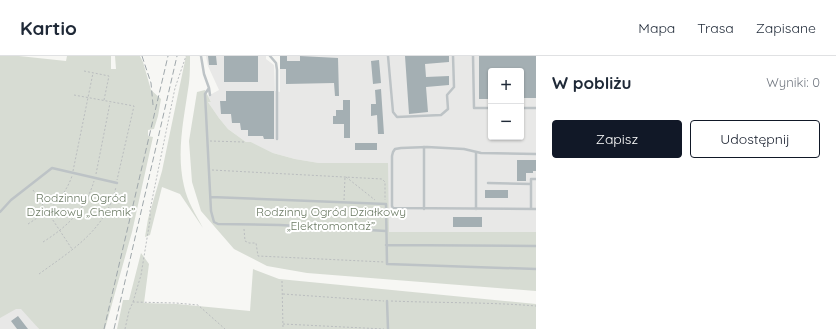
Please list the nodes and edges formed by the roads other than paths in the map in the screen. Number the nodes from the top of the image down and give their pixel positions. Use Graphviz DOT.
graph roads {
  1 [pos="201,56"];
  2 [pos="270,56"];
  3 [pos="388,56"];
  4 [pos="453,56"];
  5 [pos="473,56"];
  6 [pos="209,88"];
  7 [pos="210,95"];
  8 [pos="488,108"];
  9 [pos="524,108"];
  10 [pos="536,108"];
  11 [pos="277,139"];
  12 [pos="424,147"];
  13 [pos="476,152"];
  14 [pos="536,154"];
  15 [pos="536,179"];
  16 [pos="117,183"];
  17 [pos="488,183"];
  18 [pos="531,184"];
  19 [pos="30,186"];
  20 [pos="33,190"];
  21 [pos="211,197"];
  22 [pos="536,208"];
  23 [pos="424,209"];
  24 [pos="476,209"];
  25 [pos="531,209"];
  26 [pos="0,212"];
  27 [pos="386,231"];
  28 [pos="386,245"];
  29 [pos="536,246"];
  30 [pos="536,269"];
  31 [pos="387,301"];
  32 [pos="388,329"];
  1 -- 6 [label="lane"];
  2 -- 11 [label="lane"];
  3 -- 4 [label="lane"];
  5 -- 8 [label="lane"];
  6 -- 7 [label="lane"];
  6 -- 21 [label="lane"];
  9 -- 10 [label="lane"];
  12 -- 13 [label="lane"];
  12 -- 23 [label="lane"];
  12 -- 23 [label="lane"];
  13 -- 14 [label="lane"];
  13 -- 24 [label="lane"];
  15 -- 18 [label="lane"];
  16 -- 19 [label="lane"];
  17 -- 18 [label="lane"];
  18 -- 25 [label="lane"];
  19 -- 20 [label="lane"];
  19 -- 26 [label="lane"];
  21 -- 27 [label="lane"];
  21 -- 27 [label="lane"];
  22 -- 25 [label="lane"];
  23 -- 24 [label="lane"];
  24 -- 25 [label="lane"];
  27 -- 28 [label="lane"];
  28 -- 29 [label="lane"];
  28 -- 30 [label="lane"];
  31 -- 32 [label="lane"];
}
